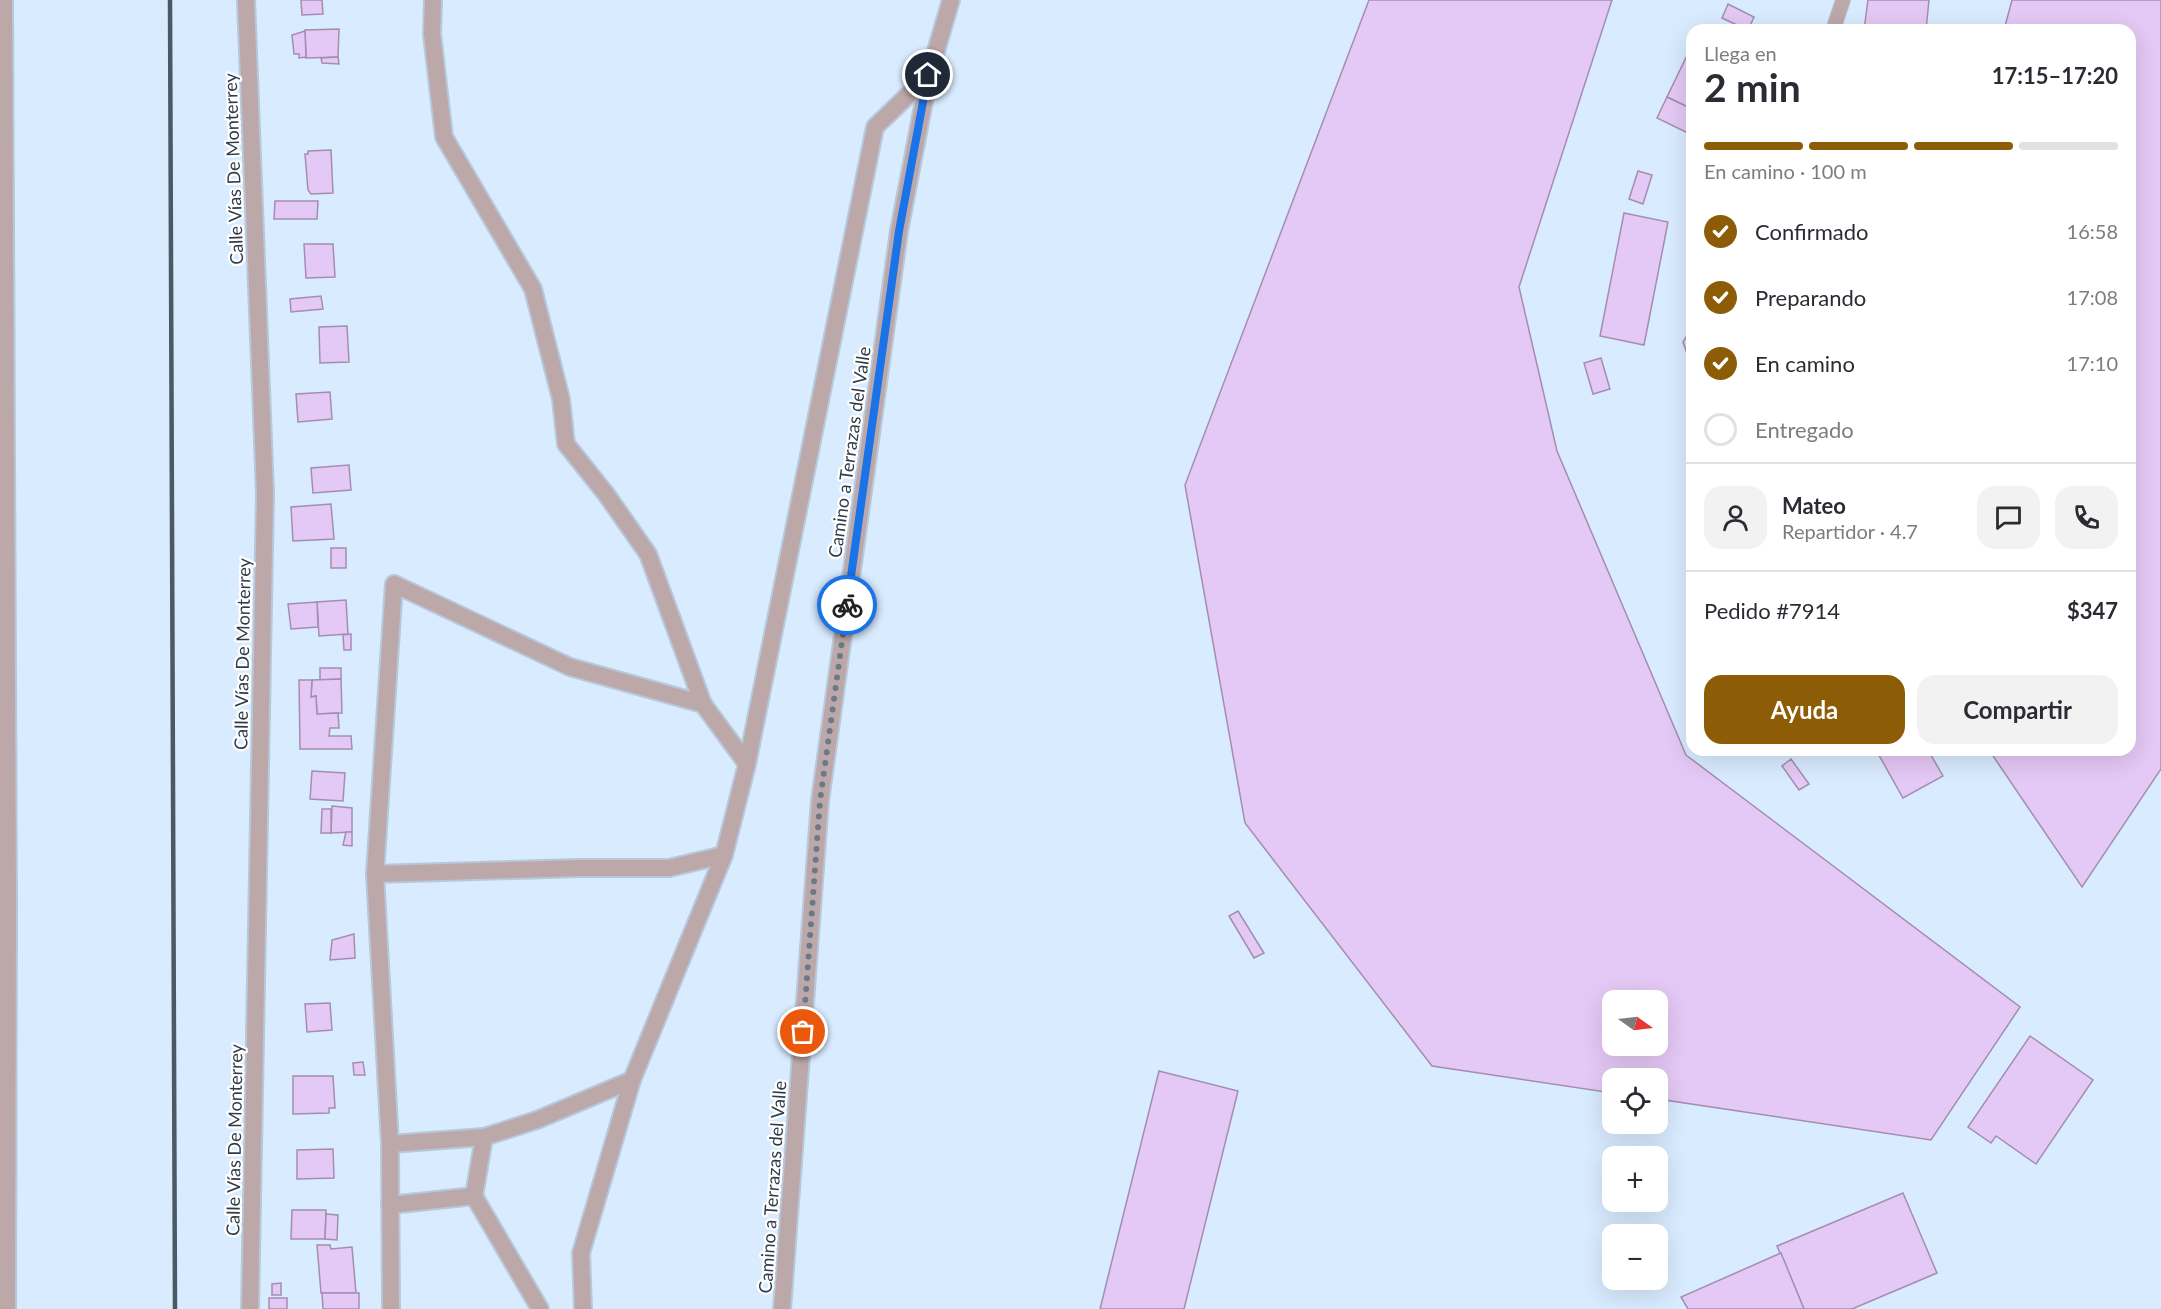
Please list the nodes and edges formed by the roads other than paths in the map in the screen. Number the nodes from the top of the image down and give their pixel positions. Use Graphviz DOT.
graph roads {
  1 [pos="4,0"];
  2 [pos="246,0"];
  3 [pos="433,0"];
  4 [pos="951,0"];
  5 [pos="1842,0"];
  6 [pos="1835,24"];
  7 [pos="928,75"];
  8 [pos="3,139"];
  9 [pos="703,704"];
  10 [pos="747,764"];
  11 [pos="724,855"];
  12 [pos="375,874"];
  13 [pos="4,904"];
  14 [pos="632,1080"];
  15 [pos="484,1137"];
  16 [pos="390,1144"];
  17 [pos="474,1196"];
  18 [pos="390,1205"];
  19 [pos="7,1309"];
  20 [pos="250,1309"];
  21 [pos="391,1309"];
  22 [pos="540,1309"];
  23 [pos="584,1309"];
  24 [pos="782,1309"];
  1 -- 8 [label="street"];
  2 -- 20 [label="street, Calle Vías De Monterrey"];
  3 -- 9 [label="street"];
  4 -- 7 [label="street, Camino a Terrazas del Valle"];
  5 -- 6 [label="lane"];
  7 -- 10 [label="street"];
  7 -- 24 [label="street, Camino a Terrazas del Valle"];
  8 -- 13 [label="street"];
  9 -- 10 [label="street"];
  9 -- 12 [label="street"];
  10 -- 11 [label="street"];
  11 -- 12 [label="street"];
  11 -- 14 [label="street"];
  12 -- 16 [label="street"];
  13 -- 19 [label="street"];
  14 -- 15 [label="street"];
  14 -- 23 [label="street"];
  15 -- 16 [label="street"];
  15 -- 17 [label="street"];
  16 -- 18 [label="street"];
  17 -- 18 [label="street"];
  17 -- 22 [label="street"];
  18 -- 21 [label="street"];
}
